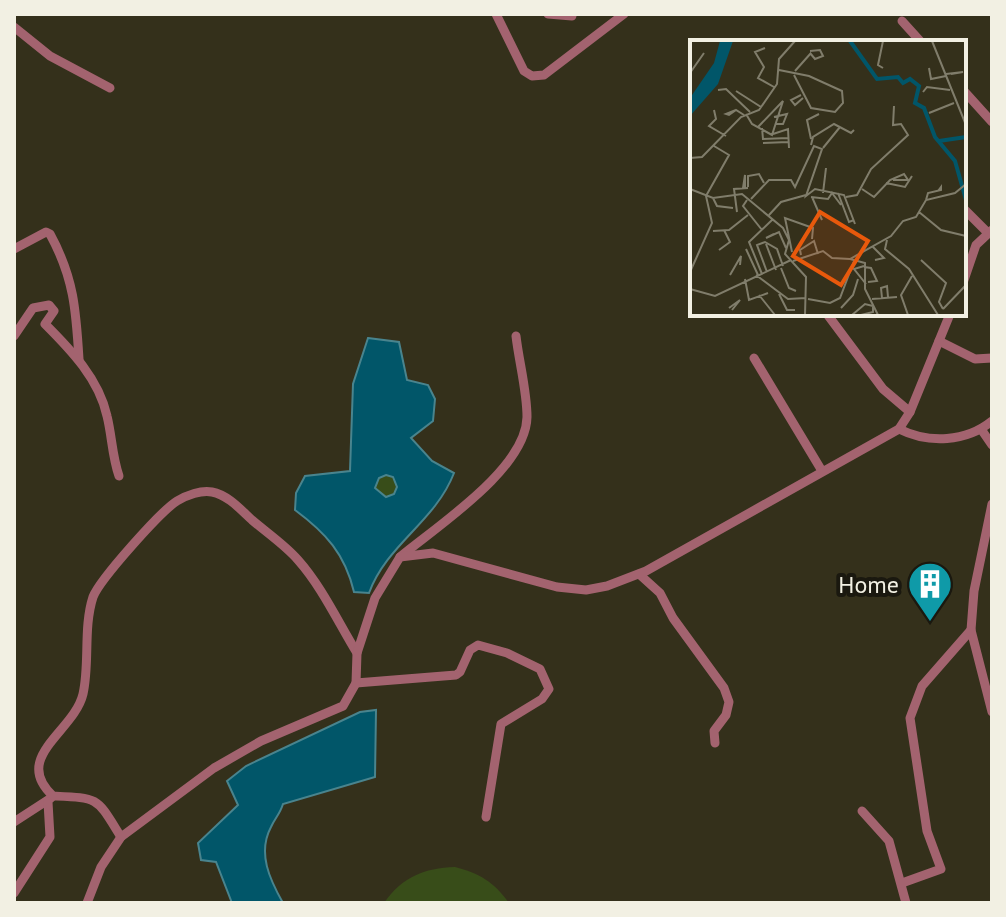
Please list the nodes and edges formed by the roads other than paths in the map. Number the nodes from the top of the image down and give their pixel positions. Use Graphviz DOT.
graph roads {
  1 [pos="496,14"];
  2 [pos="548,14"];
  3 [pos="624,14"];
  4 [pos="572,16"];
  5 [pos="902,21"];
  6 [pos="14,27"];
  7 [pos="919,40"];
  8 [pos="110,88"];
  9 [pos="966,93"];
  10 [pos="992,122"];
  11 [pos="966,211"];
  12 [pos="990,232"];
  13 [pos="14,249"];
  14 [pos="966,274"];
  15 [pos="828,316"];
  16 [pos="949,316"];
  17 [pos="14,336"];
  18 [pos="516,336"];
  19 [pos="939,341"];
  20 [pos="754,358"];
  21 [pos="992,358"];
  22 [pos="79,359"];
  23 [pos="910,412"];
  24 [pos="992,421"];
  25 [pos="899,429"];
  26 [pos="981,429"];
  27 [pos="992,445"];
  28 [pos="822,471"];
  29 [pos="119,476"];
  30 [pos="992,504"];
  31 [pos="400,557"];
  32 [pos="639,574"];
  33 [pos="971,630"];
  34 [pos="357,653"];
  35 [pos="356,683"];
  36 [pos="992,712"];
  37 [pos="715,743"];
  38 [pos="51,799"];
  39 [pos="862,811"];
  40 [pos="486,817"];
  41 [pos="14,822"];
  42 [pos="121,837"];
  43 [pos="902,883"];
  44 [pos="14,893"];
  45 [pos="87,903"];
  46 [pos="906,903"];
  1 -- 3 [label="street"];
  2 -- 4 [label="street"];
  5 -- 7 [label="street"];
  6 -- 8 [label="street"];
  9 -- 10 [label="street"];
  11 -- 12 [label="street"];
  12 -- 14 [label="street"];
  13 -- 22 [label="street"];
  15 -- 23 [label="street"];
  16 -- 19 [label="street"];
  17 -- 22 [label="street"];
  18 -- 31 [label="street"];
  19 -- 21 [label="street"];
  19 -- 23 [label="street"];
  20 -- 28 [label="street"];
  22 -- 29 [label="street"];
  23 -- 25 [label="street"];
  24 -- 26 [label="street"];
  25 -- 26 [label="street"];
  25 -- 28 [label="street"];
  26 -- 27 [label="street"];
  28 -- 32 [label="street"];
  30 -- 33 [label="street"];
  31 -- 32 [label="street"];
  31 -- 34 [label="street"];
  32 -- 37 [label="street"];
  33 -- 36 [label="street"];
  33 -- 43 [label="street"];
  34 -- 35 [label="street"];
  34 -- 38 [label="street"];
  35 -- 40 [label="street"];
  35 -- 42 [label="street"];
  38 -- 41 [label="street"];
  38 -- 42 [label="street"];
  38 -- 44 [label="street"];
  39 -- 43 [label="street"];
  42 -- 45 [label="street"];
  43 -- 46 [label="street"];
}
